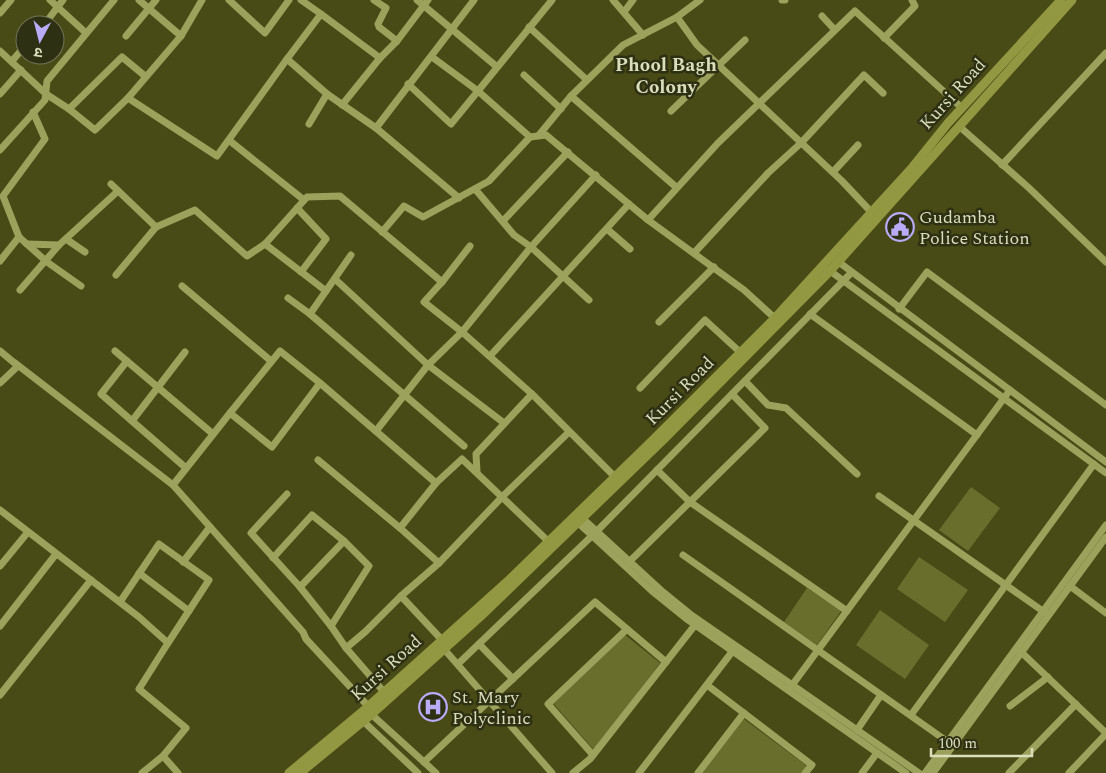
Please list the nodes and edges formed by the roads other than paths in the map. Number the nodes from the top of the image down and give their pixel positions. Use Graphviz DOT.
graph roads {
  1 [pos="11,0"];
  2 [pos="50,0"];
  3 [pos="63,0"];
  4 [pos="114,0"];
  5 [pos="139,0"];
  6 [pos="156,0"];
  7 [pos="202,0"];
  8 [pos="229,0"];
  9 [pos="289,0"];
  10 [pos="302,0"];
  11 [pos="374,0"];
  12 [pos="417,0"];
  13 [pos="428,0"];
  14 [pos="474,0"];
  15 [pos="552,0"];
  16 [pos="613,0"];
  17 [pos="633,0"];
  18 [pos="700,0"];
  19 [pos="912,0"];
  20 [pos="1061,0"];
  21 [pos="1072,0"];
  22 [pos="423,7"];
  23 [pos="58,9"];
  24 [pos="148,9"];
  25 [pos="624,12"];
  26 [pos="0,13"];
  27 [pos="321,14"];
  28 [pos="53,15"];
  29 [pos="822,16"];
  30 [pos="677,17"];
  31 [pos="529,27"];
  32 [pos="452,30"];
  33 [pos="834,30"];
  34 [pos="86,33"];
  35 [pos="126,36"];
  36 [pos="181,36"];
  37 [pos="644,36"];
  38 [pos="884,38"];
  39 [pos="746,40"];
  40 [pos="397,41"];
  41 [pos="0,51"];
  42 [pos="1106,53"];
  43 [pos="432,57"];
  44 [pos="15,58"];
  45 [pos="380,58"];
  46 [pos="287,59"];
  47 [pos="12,61"];
  48 [pos="496,66"];
  49 [pos="720,66"];
  50 [pos="21,70"];
  51 [pos="524,75"];
  52 [pos="145,76"];
  53 [pos="587,80"];
  54 [pos="408,84"];
  55 [pos="478,91"];
  56 [pos="883,93"];
  57 [pos="0,94"];
  58 [pos="46,94"];
  59 [pos="327,94"];
  60 [pos="571,96"];
  61 [pos="128,98"];
  62 [pos="760,104"];
  63 [pos="342,105"];
  64 [pos="962,108"];
  65 [pos="69,109"];
  66 [pos="561,109"];
  67 [pos="672,111"];
  68 [pos="33,112"];
  69 [pos="309,124"];
  70 [pos="960,127"];
  71 [pos="376,128"];
  72 [pos="539,135"];
  73 [pos="530,137"];
  74 [pos="230,141"];
  75 [pos="801,143"];
  76 [pos="858,145"];
  77 [pos="0,150"];
  78 [pos="568,152"];
  79 [pos="1002,165"];
  80 [pos="832,172"];
  81 [pos="596,175"];
  82 [pos="111,184"];
  83 [pos="676,187"];
  84 [pos="475,189"];
  85 [pos="118,191"];
  86 [pos="459,198"];
  87 [pos="304,200"];
  88 [pos="630,204"];
  89 [pos="296,208"];
  90 [pos="874,215"];
  91 [pos="648,220"];
  92 [pos="503,221"];
  93 [pos="156,227"];
  94 [pos="607,229"];
  95 [pos="382,232"];
  96 [pos="19,237"];
  97 [pos="66,238"];
  98 [pos="28,244"];
  99 [pos="265,244"];
  100 [pos="59,245"];
  101 [pos="470,246"];
  102 [pos="531,247"];
  103 [pos="630,249"];
  104 [pos="85,252"];
  105 [pos="695,252"];
  106 [pos="351,255"];
  107 [pos="835,259"];
  108 [pos="0,261"];
  109 [pos="47,262"];
  110 [pos="1106,262"];
  111 [pos="714,267"];
  112 [pos="826,268"];
  113 [pos="301,272"];
  114 [pos="851,273"];
  115 [pos="116,275"];
  116 [pos="562,277"];
  117 [pos="336,280"];
  118 [pos="843,281"];
  119 [pos="442,282"];
  120 [pos="80,286"];
  121 [pos="182,286"];
  122 [pos="20,290"];
  123 [pos="326,291"];
  124 [pos="288,298"];
  125 [pos="588,300"];
  126 [pos="899,309"];
  127 [pos="310,314"];
  128 [pos="810,314"];
  129 [pos="777,320"];
  130 [pos="659,322"];
  131 [pos="462,332"];
  132 [pos="0,350"];
  133 [pos="115,351"];
  134 [pos="185,352"];
  135 [pos="741,352"];
  136 [pos="490,356"];
  137 [pos="127,361"];
  138 [pos="271,361"];
  139 [pos="15,363"];
  140 [pos="428,365"];
  141 [pos="745,381"];
  142 [pos="0,383"];
  143 [pos="320,383"];
  144 [pos="158,388"];
  145 [pos="640,388"];
  146 [pos="1010,390"];
  147 [pos="405,394"];
  148 [pos="532,394"];
  149 [pos="732,394"];
  150 [pos="1004,398"];
  151 [pos="1106,405"];
  152 [pos="230,413"];
  153 [pos="132,421"];
  154 [pos="504,423"];
  155 [pos="376,431"];
  156 [pos="569,432"];
  157 [pos="213,434"];
  158 [pos="977,435"];
  159 [pos="464,446"];
  160 [pos="318,460"];
  161 [pos="1106,462"];
  162 [pos="1094,464"];
  163 [pos="186,468"];
  164 [pos="657,470"];
  165 [pos="477,472"];
  166 [pos="1106,473"];
  167 [pos="857,474"];
  168 [pos="615,477"];
  169 [pos="436,484"];
  170 [pos="173,485"];
  171 [pos="287,494"];
  172 [pos="503,496"];
  173 [pos="879,496"];
  174 [pos="690,502"];
  175 [pos="0,510"];
  176 [pos="578,518"];
  177 [pos="914,520"];
  178 [pos="1106,525"];
  179 [pos="210,527"];
  180 [pos="400,528"];
  181 [pos="28,532"];
  182 [pos="595,533"];
  183 [pos="1106,537"];
  184 [pos="344,540"];
  185 [pos="548,541"];
  186 [pos="56,554"];
  187 [pos="683,555"];
  188 [pos="273,558"];
  189 [pos="183,562"];
  190 [pos="629,562"];
  191 [pos="439,563"];
  192 [pos="0,566"];
  193 [pos="139,574"];
  194 [pos="91,580"];
  195 [pos="1006,584"];
  196 [pos="1070,586"];
  197 [pos="300,587"];
  198 [pos="401,596"];
  199 [pos="120,602"];
  200 [pos="189,611"];
  201 [pos="847,611"];
  202 [pos="1046,613"];
  203 [pos="1106,613"];
  204 [pos="695,625"];
  205 [pos="0,626"];
  206 [pos="331,626"];
  207 [pos="626,630"];
  208 [pos="168,643"];
  209 [pos="443,644"];
  210 [pos="479,644"];
  211 [pos="346,648"];
  212 [pos="735,649"];
  213 [pos="818,650"];
  214 [pos="1019,651"];
  215 [pos="666,662"];
  216 [pos="459,663"];
  217 [pos="1048,676"];
  218 [pos="513,679"];
  219 [pos="707,685"];
  220 [pos="791,688"];
  221 [pos="384,692"];
  222 [pos="0,695"];
  223 [pos="882,695"];
  224 [pos="490,700"];
  225 [pos="1076,704"];
  226 [pos="1010,706"];
  227 [pos="366,713"];
  228 [pos="744,714"];
  229 [pos="911,715"];
  230 [pos="857,730"];
  231 [pos="1106,733"];
  232 [pos="948,742"];
  233 [pos="877,753"];
  234 [pos="594,755"];
  235 [pos="163,756"];
  236 [pos="424,762"];
  237 [pos="296,772"];
  238 [pos="142,773"];
  239 [pos="178,773"];
  240 [pos="418,773"];
  241 [pos="436,773"];
  242 [pos="552,773"];
  243 [pos="573,773"];
  244 [pos="640,773"];
  245 [pos="698,773"];
  246 [pos="805,773"];
  247 [pos="862,773"];
  248 [pos="906,773"];
  249 [pos="919,773"];
  250 [pos="925,773"];
  251 [pos="933,773"];
  252 [pos="1009,773"];
  253 [pos="1068,773"];
  1 -- 26 [label="street"];
  2 -- 23 [label="street"];
  3 -- 23 [label="street"];
  4 -- 34 [label="street"];
  5 -- 24 [label="street"];
  6 -- 24 [label="street"];
  7 -- 36 [label="street"];
  8 -- 9 [label="street"];
  10 -- 27 [label="street"];
  11 -- 40 [label="street"];
  12 -- 22 [label="street"];
  13 -- 22 [label="street"];
  14 -- 32 [label="street"];
  15 -- 31 [label="street"];
  16 -- 25 [label="street"];
  17 -- 25 [label="street"];
  18 -- 30 [label="street"];
  19 -- 38 [label="street"];
  20 -- 64 [label="main road, Kursi Road"];
  21 -- 70 [label="main road, Kursi Road"];
  22 -- 32 [label="street"];
  22 -- 40 [label="street"];
  23 -- 28 [label="street"];
  23 -- 34 [label="street"];
  24 -- 35 [label="street"];
  24 -- 36 [label="street"];
  25 -- 37 [label="street"];
  27 -- 45 [label="street"];
  27 -- 46 [label="street"];
  29 -- 33 [label="street"];
  30 -- 37 [label="street"];
  30 -- 49 [label="street"];
  31 -- 48 [label="street"];
  31 -- 53 [label="street"];
  32 -- 43 [label="street"];
  32 -- 48 [label="street"];
  33 -- 38 [label="street"];
  33 -- 62 [label="street"];
  34 -- 58 [label="street"];
  36 -- 52 [label="street"];
  37 -- 53 [label="street"];
  38 -- 64 [label="street"];
  39 -- 49 [label="street"];
  40 -- 45 [label="street"];
  41 -- 47 [label="street"];
  42 -- 79 [label="street"];
  43 -- 54 [label="street"];
  43 -- 55 [label="street"];
  44 -- 47 [label="street"];
  45 -- 63 [label="street"];
  46 -- 59 [label="street"];
  46 -- 74 [label="street"];
  47 -- 50 [label="street"];
  48 -- 55 [label="street"];
  49 -- 62 [label="street"];
  49 -- 67 [label="street"];
  50 -- 57 [label="street"];
  50 -- 58 [label="street"];
  51 -- 66 [label="street"];
  52 -- 61 [label="street"];
  52 -- 65 [label="street"];
  53 -- 60 [label="street"];
  54 -- 55 [label="street"];
  54 -- 71 [label="street"];
  55 -- 73 [label="street"];
  56 -- 75 [label="street"];
  58 -- 65 [label="street"];
  58 -- 68 [label="street"];
  59 -- 63 [label="street"];
  59 -- 69 [label="street"];
  60 -- 66 [label="street"];
  60 -- 83 [label="street"];
  61 -- 65 [label="street"];
  61 -- 74 [label="street"];
  62 -- 75 [label="street"];
  62 -- 83 [label="street"];
  63 -- 71 [label="street"];
  64 -- 90 [label="main road, Kursi Road"];
  66 -- 72 [label="street"];
  68 -- 77 [label="street"];
  68 -- 96 [label="street"];
  70 -- 79 [label="street"];
  70 -- 90 [label="main road, Kursi Road"];
  71 -- 86 [label="street"];
  72 -- 73 [label="street"];
  72 -- 78 [label="street"];
  73 -- 84 [label="street"];
  74 -- 87 [label="street"];
  75 -- 80 [label="street"];
  75 -- 105 [label="street"];
  76 -- 80 [label="street"];
  78 -- 81 [label="street"];
  78 -- 92 [label="street"];
  79 -- 110 [label="street"];
  80 -- 90 [label="street"];
  81 -- 88 [label="street"];
  81 -- 102 [label="street"];
  82 -- 85 [label="street"];
  83 -- 91 [label="street"];
  84 -- 86 [label="street"];
  84 -- 92 [label="street"];
  85 -- 93 [label="street"];
  85 -- 97 [label="street"];
  86 -- 95 [label="street"];
  87 -- 89 [label="street"];
  87 -- 95 [label="street"];
  88 -- 91 [label="street"];
  88 -- 94 [label="street"];
  89 -- 99 [label="street"];
  89 -- 113 [label="street"];
  90 -- 107 [label="main road, Kursi Road"];
  91 -- 105 [label="street"];
  92 -- 102 [label="street"];
  93 -- 99 [label="street"];
  93 -- 115 [label="street"];
  94 -- 103 [label="street"];
  94 -- 116 [label="street"];
  95 -- 119 [label="street"];
  96 -- 98 [label="street"];
  96 -- 108 [label="street"];
  97 -- 100 [label="street"];
  97 -- 104 [label="street"];
  98 -- 100 [label="street"];
  98 -- 109 [label="street"];
  99 -- 113 [label="street"];
  100 -- 109 [label="street"];
  101 -- 119 [label="street"];
  102 -- 116 [label="street"];
  102 -- 131 [label="street"];
  105 -- 111 [label="street"];
  106 -- 117 [label="street"];
  107 -- 112 [label="main road, Kursi Road"];
  107 -- 114 [label="street"];
  109 -- 120 [label="street"];
  109 -- 122 [label="street"];
  111 -- 129 [label="street"];
  111 -- 130 [label="street"];
  112 -- 118 [label="street"];
  112 -- 129 [label="main road, Kursi Road"];
  113 -- 123 [label="street"];
  114 -- 118 [label="street"];
  114 -- 126 [label="street"];
  116 -- 125 [label="street"];
  116 -- 136 [label="street"];
  117 -- 123 [label="street"];
  117 -- 140 [label="street"];
  118 -- 128 [label="street"];
  118 -- 150 [label="street"];
  119 -- 131 [label="street"];
  121 -- 138 [label="street"];
  123 -- 127 [label="street"];
  124 -- 127 [label="street"];
  126 -- 146 [label="street"];
  126 -- 151 [label="street"];
  127 -- 147 [label="street"];
  128 -- 141 [label="street"];
  128 -- 158 [label="street"];
  129 -- 135 [label="main road, Kursi Road"];
  129 -- 176 [label="main road, Kursi Road"];
  131 -- 136 [label="street"];
  131 -- 140 [label="street"];
  132 -- 139 [label="street"];
  133 -- 137 [label="street"];
  134 -- 144 [label="street"];
  135 -- 145 [label="street"];
  135 -- 168 [label="main road, Kursi Road"];
  136 -- 148 [label="street"];
  137 -- 144 [label="street"];
  137 -- 153 [label="street"];
  138 -- 143 [label="street"];
  138 -- 152 [label="street"];
  139 -- 142 [label="street"];
  139 -- 170 [label="street"];
  140 -- 147 [label="street"];
  140 -- 154 [label="street"];
  141 -- 149 [label="street"];
  141 -- 167 [label="street"];
  143 -- 152 [label="street"];
  143 -- 155 [label="street"];
  144 -- 153 [label="street"];
  144 -- 157 [label="street"];
  146 -- 150 [label="street"];
  146 -- 161 [label="street"];
  147 -- 155 [label="street"];
  147 -- 159 [label="street"];
  148 -- 154 [label="street"];
  148 -- 156 [label="street"];
  149 -- 164 [label="street"];
  149 -- 174 [label="street"];
  150 -- 158 [label="street"];
  150 -- 162 [label="street"];
  152 -- 157 [label="street"];
  153 -- 163 [label="street"];
  154 -- 165 [label="street"];
  155 -- 169 [label="street"];
  156 -- 168 [label="street"];
  156 -- 172 [label="street"];
  157 -- 163 [label="street"];
  158 -- 177 [label="street"];
  160 -- 180 [label="street"];
  162 -- 166 [label="street"];
  162 -- 195 [label="street"];
  163 -- 170 [label="street"];
  164 -- 174 [label="street"];
  164 -- 182 [label="street"];
  165 -- 169 [label="street"];
  165 -- 172 [label="street"];
  168 -- 176 [label="main road, Kursi Road"];
  169 -- 180 [label="street"];
  170 -- 179 [label="street"];
  171 -- 188 [label="street"];
  172 -- 185 [label="street"];
  172 -- 191 [label="street"];
  173 -- 177 [label="street"];
  174 -- 190 [label="street"];
  174 -- 201 [label="street"];
  175 -- 181 [label="street"];
  176 -- 182 [label="street"];
  176 -- 185 [label="main road, Kursi Road"];
  176 -- 209 [label="main road, Kursi Road"];
  177 -- 195 [label="street"];
  177 -- 201 [label="street"];
  178 -- 202 [label="street"];
  179 -- 189 [label="street"];
  179 -- 227 [label="street"];
  180 -- 191 [label="street"];
  181 -- 186 [label="street"];
  181 -- 192 [label="street"];
  182 -- 190 [label="street"];
  182 -- 204 [label="street"];
  182 -- 210 [label="street"];
  183 -- 196 [label="street"];
  184 -- 188 [label="street"];
  184 -- 197 [label="street"];
  184 -- 206 [label="street"];
  185 -- 209 [label="main road, Kursi Road"];
  186 -- 194 [label="street"];
  186 -- 205 [label="street"];
  187 -- 213 [label="street"];
  188 -- 197 [label="street"];
  189 -- 193 [label="street"];
  189 -- 200 [label="street"];
  190 -- 212 [label="street"];
  191 -- 198 [label="street"];
  193 -- 199 [label="street"];
  193 -- 200 [label="street"];
  194 -- 199 [label="street"];
  194 -- 222 [label="street"];
  195 -- 202 [label="street"];
  195 -- 229 [label="street"];
  196 -- 202 [label="street"];
  196 -- 203 [label="street"];
  197 -- 206 [label="street"];
  198 -- 209 [label="street"];
  198 -- 211 [label="street"];
  199 -- 208 [label="street"];
  200 -- 208 [label="street"];
  201 -- 213 [label="street"];
  202 -- 214 [label="street"];
  204 -- 212 [label="street"];
  204 -- 215 [label="street"];
  206 -- 211 [label="street"];
  207 -- 215 [label="street"];
  207 -- 218 [label="street"];
  207 -- 234 [label="street"];
  208 -- 235 [label="street"];
  209 -- 216 [label="street"];
  209 -- 221 [label="main road, Kursi Road"];
  209 -- 227 [label="main road, Kursi Road"];
  210 -- 216 [label="street"];
  210 -- 218 [label="street"];
  211 -- 221 [label="street"];
  212 -- 219 [label="street"];
  212 -- 220 [label="street"];
  213 -- 220 [label="street"];
  213 -- 223 [label="street"];
  214 -- 217 [label="street"];
  214 -- 232 [label="street"];
  214 -- 251 [label="street"];
  215 -- 234 [label="street"];
  216 -- 224 [label="street"];
  217 -- 225 [label="street"];
  217 -- 226 [label="street"];
  218 -- 224 [label="street"];
  219 -- 228 [label="street"];
  219 -- 244 [label="street"];
  220 -- 230 [label="street"];
  220 -- 233 [label="street"];
  221 -- 227 [label="main road, Kursi Road"];
  223 -- 229 [label="street"];
  223 -- 230 [label="street"];
  224 -- 236 [label="street"];
  224 -- 242 [label="street"];
  225 -- 231 [label="street"];
  225 -- 252 [label="street"];
  227 -- 236 [label="street"];
  227 -- 237 [label="main road, Kursi Road"];
  227 -- 240 [label="street"];
  228 -- 245 [label="street"];
  228 -- 246 [label="street"];
  229 -- 232 [label="street"];
  230 -- 249 [label="street"];
  231 -- 253 [label="street"];
  232 -- 250 [label="street"];
  233 -- 247 [label="street"];
  233 -- 248 [label="street"];
  234 -- 243 [label="street"];
  235 -- 238 [label="street"];
  235 -- 239 [label="street"];
  236 -- 241 [label="street"];
}
